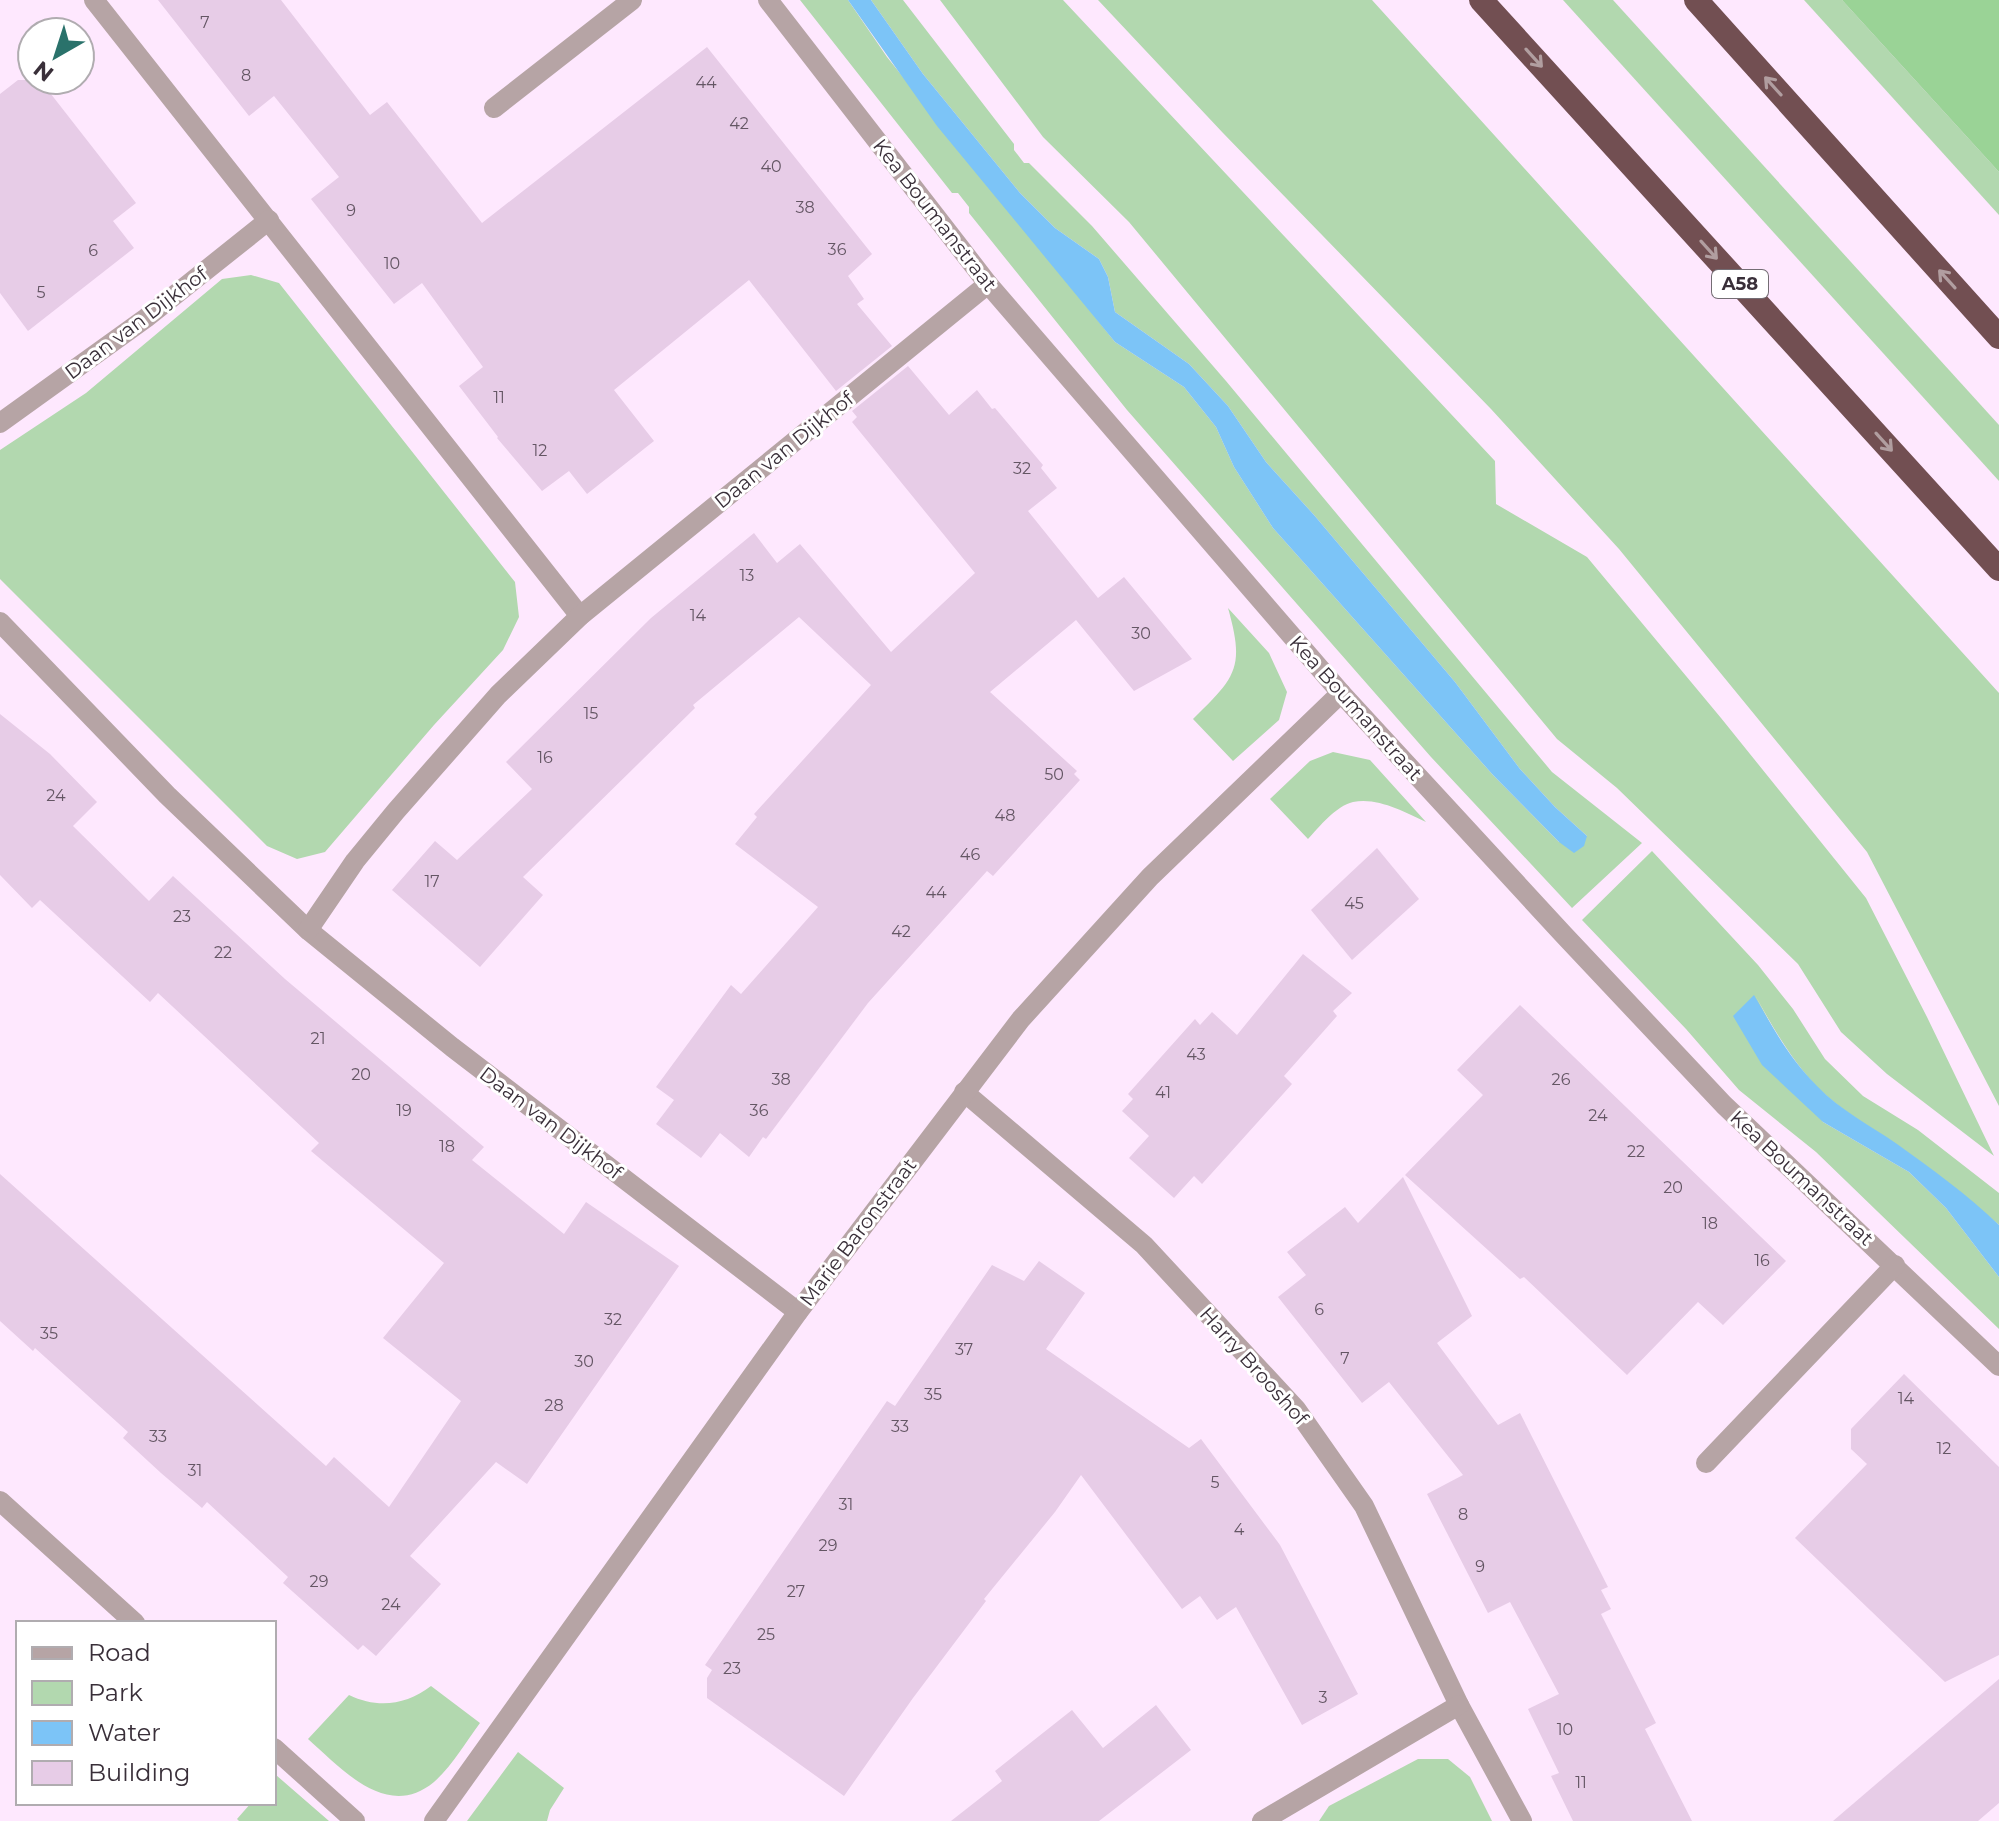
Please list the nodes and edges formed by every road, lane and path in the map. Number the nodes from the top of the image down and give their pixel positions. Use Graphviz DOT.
graph roads {
  1 [pos="94,0"];
  2 [pos="632,0"];
  3 [pos="768,0"];
  4 [pos="1481,0"];
  5 [pos="1696,0"];
  6 [pos="494,108"];
  7 [pos="269,220"];
  8 [pos="988,284"];
  9 [pos="1999,337"];
  10 [pos="0,423"];
  11 [pos="1999,569"];
  12 [pos="580,616"];
  13 [pos="0,622"];
  14 [pos="1341,693"];
  15 [pos="308,930"];
  16 [pos="964,1092"];
  17 [pos="1895,1265"];
  18 [pos="798,1312"];
  19 [pos="1999,1366"];
  20 [pos="1706,1463"];
  21 [pos="0,1501"];
  22 [pos="133,1621"];
  23 [pos="1459,1705"];
  24 [pos="276,1750"];
  25 [pos="355,1821"];
  26 [pos="434,1821"];
  27 [pos="1262,1821"];
  28 [pos="1522,1821"];
  1 -- 7 [label="street"];
  2 -- 6 [label="street"];
  3 -- 8 [label="street, Kea Boumanstraat"];
  4 -- 11 [label="highway, A58, one-way"];
  9 -- 5 [label="highway, one-way"];
  7 -- 10 [label="street, Daan van Dijkhof"];
  7 -- 12 [label="street"];
  8 -- 12 [label="street, Daan van Dijkhof"];
  8 -- 14 [label="street, Kea Boumanstraat"];
  12 -- 15 [label="street, Daan van Dijkhof"];
  13 -- 15 [label="street, Daan van Dijkhof"];
  14 -- 16 [label="street, Marie Baronstraat"];
  14 -- 17 [label="street, Kea Boumanstraat"];
  15 -- 18 [label="street, Daan van Dijkhof"];
  16 -- 18 [label="street, Marie Baronstraat"];
  16 -- 23 [label="street, Harry Brooshof"];
  17 -- 19 [label="street, Kea Boumanstraat"];
  17 -- 20 [label="street"];
  18 -- 26 [label="street, Marie Baronstraat"];
  21 -- 22 [label="street"];
  23 -- 27 [label="street"];
  23 -- 28 [label="street, Harry Brooshof"];
  24 -- 25 [label="street"];
}
